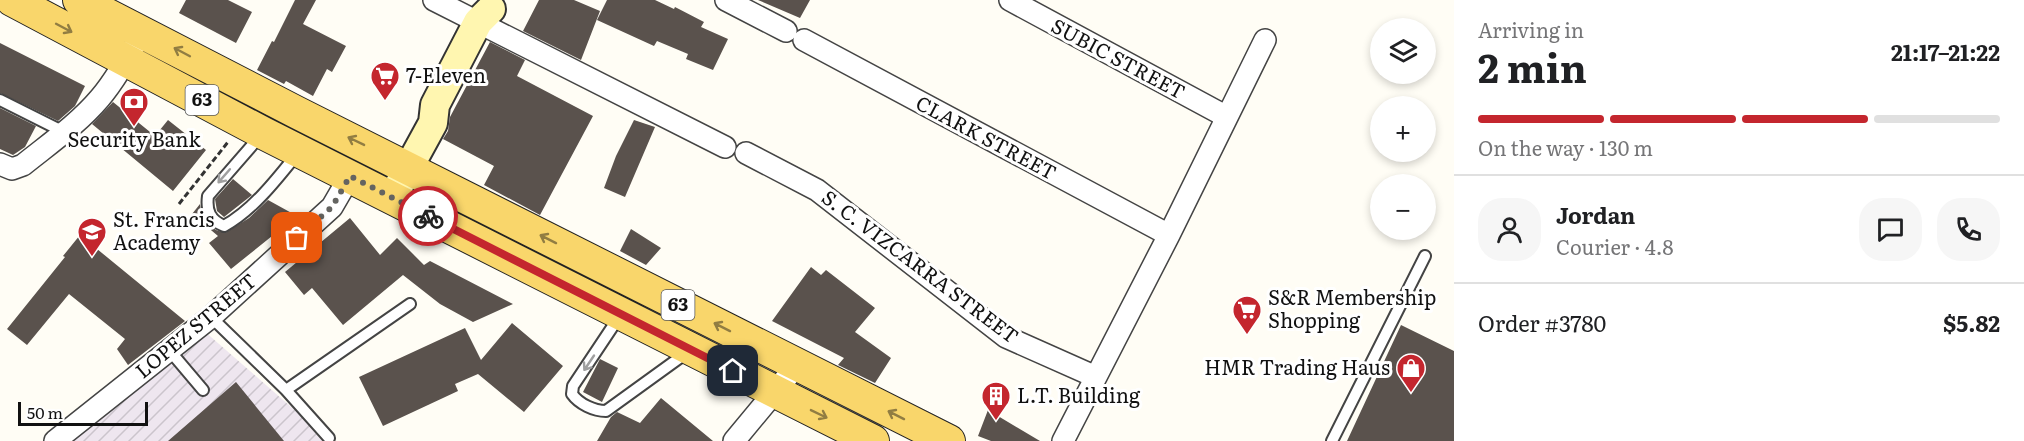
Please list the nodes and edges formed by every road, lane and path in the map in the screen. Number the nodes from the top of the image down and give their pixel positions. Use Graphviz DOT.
graph roads {
  1 [pos="12,0"];
  2 [pos="434,0"];
  3 [pos="726,0"];
  4 [pos="1010,0"];
  5 [pos="95,4"];
  6 [pos="489,15"];
  7 [pos="142,31"];
  8 [pos="1265,40"];
  9 [pos="125,61"];
  10 [pos="0,100"];
  11 [pos="1227,117"];
  12 [pos="254,128"];
  13 [pos="64,132"];
  14 [pos="724,147"];
  15 [pos="299,151"];
  16 [pos="746,153"];
  17 [pos="0,164"];
  18 [pos="407,168"];
  19 [pos="350,176"];
  20 [pos="392,198"];
  21 [pos="179,204"];
  22 [pos="1169,235"];
  23 [pos="1425,256"];
  24 [pos="410,304"];
  25 [pos="621,314"];
  26 [pos="211,317"];
  27 [pos="691,350"];
  28 [pos="170,351"];
  29 [pos="797,365"];
  30 [pos="1096,376"];
  31 [pos="203,390"];
  32 [pos="286,390"];
  33 [pos="774,392"];
  34 [pos="329,438"];
  35 [pos="55,441"];
  36 [pos="734,441"];
  37 [pos="873,441"];
  38 [pos="949,441"];
  39 [pos="1063,441"];
  40 [pos="1332,441"];
  1 -- 9 [label="main road, 63, one-way"];
  2 -- 6 [label="street"];
  3 -- 22 [label="street, CLARK STREET"];
  4 -- 11 [label="street, SUBIC STREET"];
  5 -- 7 [label="main road, 63"];
  6 -- 14 [label="street"];
  6 -- 18 [label="street"];
  7 -- 9 [label="street"];
  18 -- 7 [label="main road, 63, one-way"];
  8 -- 11 [label="street"];
  9 -- 12 [label="main road, 63"];
  9 -- 13 [label="street"];
  10 -- 13 [label="lane"];
  11 -- 22 [label="street"];
  12 -- 15 [label="main road, 63"];
  12 -- 15 [label="lane, one-way"];
  12 -- 21 [label="path"];
  13 -- 17 [label="street"];
  15 -- 19 [label="main road, 63"];
  16 -- 30 [label="street, S. C. VIZCARRA STREET"];
  18 -- 20 [label="street"];
  29 -- 18 [label="main road, 63, one-way"];
  19 -- 20 [label="main road, 63"];
  19 -- 26 [label="street, LOPEZ STREET"];
  20 -- 25 [label="main road, 63"];
  22 -- 30 [label="street"];
  23 -- 40 [label="lane"];
  24 -- 32 [label="lane"];
  25 -- 27 [label="main road, 63"];
  25 -- 27 [label="lane, one-way"];
  26 -- 28 [label="street, LOPEZ STREET"];
  26 -- 32 [label="lane"];
  27 -- 33 [label="main road, 63"];
  28 -- 31 [label="lane"];
  28 -- 35 [label="street, LOPEZ STREET"];
  29 -- 33 [label="street"];
  38 -- 29 [label="main road, 63, one-way"];
  30 -- 39 [label="street"];
  32 -- 34 [label="lane"];
  33 -- 36 [label="street"];
  33 -- 37 [label="main road, 63, one-way"];
}
